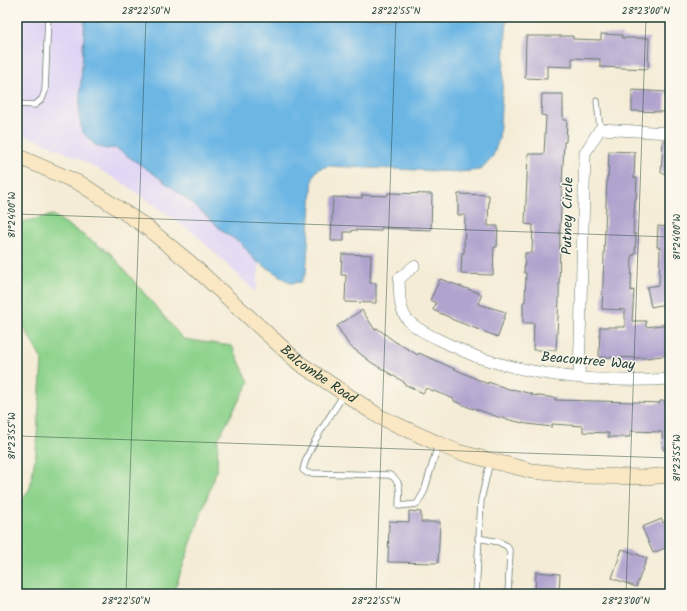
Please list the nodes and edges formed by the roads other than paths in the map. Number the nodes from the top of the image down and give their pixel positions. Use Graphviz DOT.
graph roads {
  1 [pos="48,17"];
  2 [pos="597,101"];
  3 [pos="17,104"];
  4 [pos="600,129"];
  5 [pos="670,133"];
  6 [pos="17,156"];
  7 [pos="414,266"];
  8 [pos="579,378"];
  9 [pos="670,379"];
  10 [pos="344,394"];
  11 [pos="438,444"];
  12 [pos="490,460"];
  13 [pos="670,475"];
  14 [pos="478,538"];
  15 [pos="476,594"];
  16 [pos="508,594"];
  1 -- 3 [label="lane"];
  2 -- 4 [label="lane"];
  4 -- 5 [label="street"];
  4 -- 8 [label="street, Putney Circle"];
  6 -- 10 [label="street, Balcombe Road"];
  7 -- 8 [label="street, Beacontree Way"];
  8 -- 9 [label="street, Beacontree Way"];
  10 -- 11 [label="street, Balcombe Road"];
  10 -- 11 [label="lane"];
  11 -- 12 [label="street, Balcombe Road"];
  12 -- 13 [label="street, Balcombe Road"];
  12 -- 14 [label="lane"];
  14 -- 15 [label="lane"];
  14 -- 16 [label="lane"];
}
